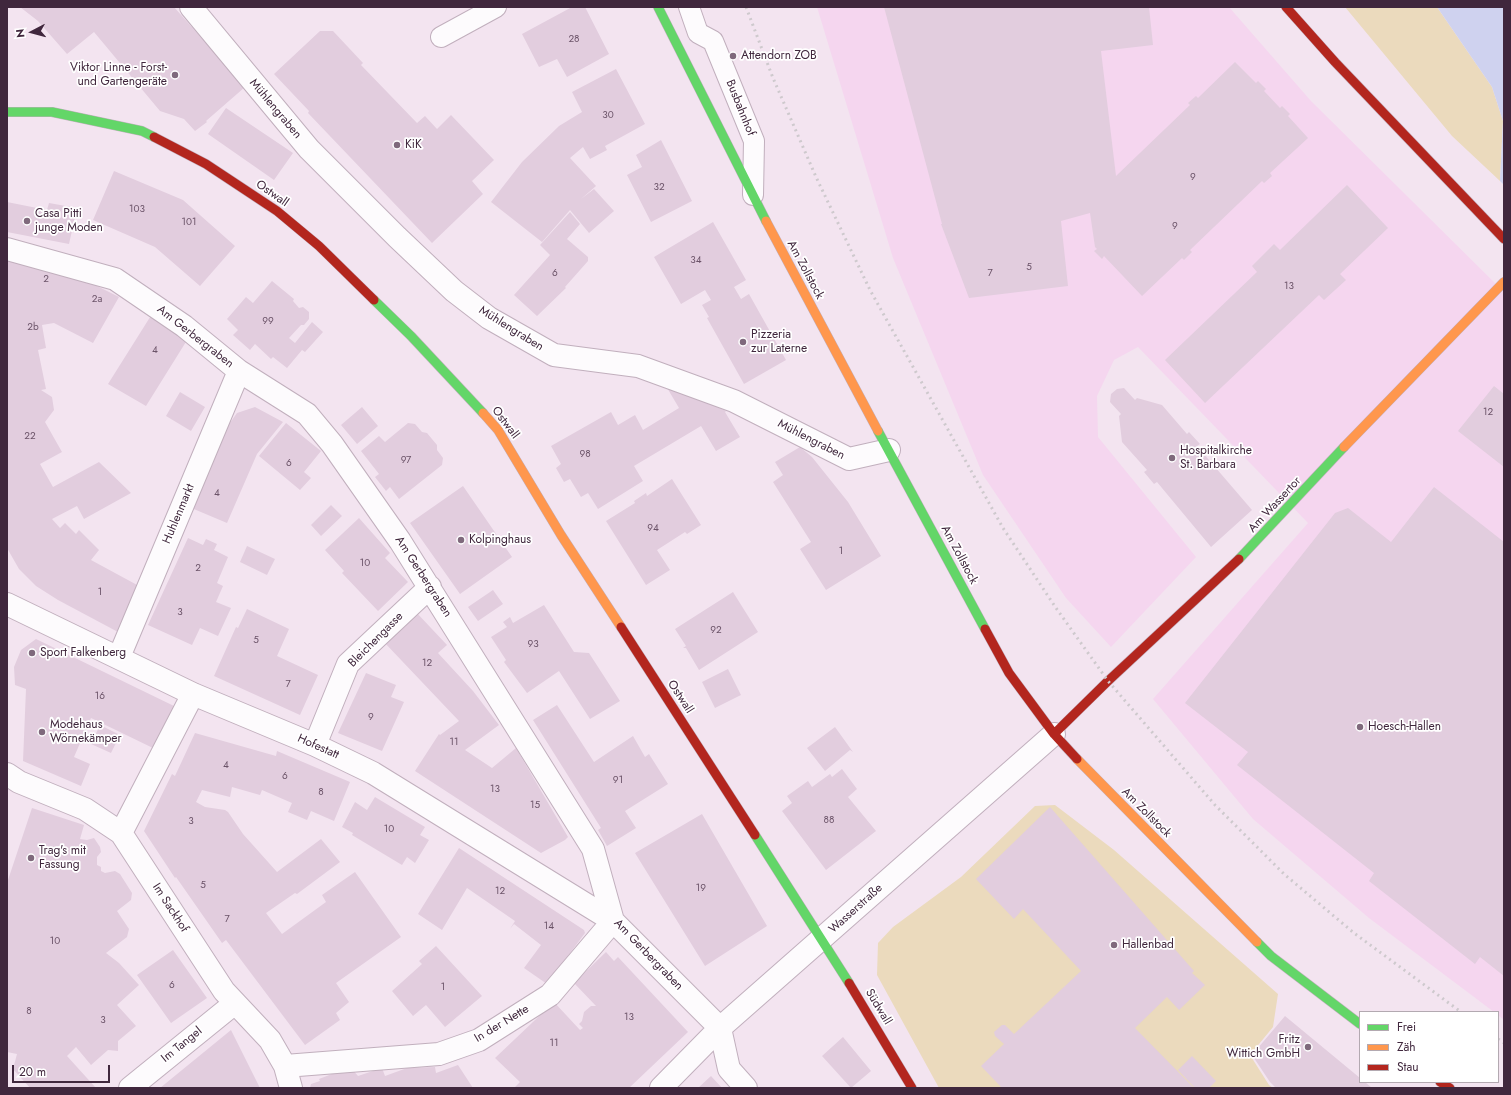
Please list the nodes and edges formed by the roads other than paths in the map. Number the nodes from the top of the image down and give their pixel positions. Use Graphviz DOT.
graph roads {
  1 [pos="191,7"];
  2 [pos="496,7"];
  3 [pos="658,7"];
  4 [pos="689,7"];
  5 [pos="1286,7"];
  6 [pos="698,33"];
  7 [pos="441,37"];
  8 [pos="676,44"];
  9 [pos="7,112"];
  10 [pos="753,195"];
  11 [pos="1504,238"];
  12 [pos="7,249"];
  13 [pos="1504,282"];
  14 [pos="238,371"];
  15 [pos="889,450"];
  16 [pos="430,587"];
  17 [pos="7,604"];
  18 [pos="119,657"];
  19 [pos="193,694"];
  20 [pos="1054,734"];
  21 [pos="315,745"];
  22 [pos="7,774"];
  23 [pos="121,833"];
  24 [pos="613,921"];
  25 [pos="822,939"];
  26 [pos="235,1002"];
  27 [pos="1359,1023"];
  28 [pos="720,1028"];
  29 [pos="285,1066"];
  30 [pos="130,1088"];
  31 [pos="291,1088"];
  32 [pos="661,1088"];
  33 [pos="746,1088"];
  34 [pos="912,1088"];
  1 -- 15 [label="street, Mühlengraben"];
  2 -- 7 [label="lane"];
  3 -- 8 [label="street, Am Zollstock"];
  4 -- 6 [label="lane"];
  5 -- 11 [label="street"];
  6 -- 8 [label="lane"];
  6 -- 10 [label="lane, Busbahnhof"];
  8 -- 10 [label="street, Am Zollstock"];
  9 -- 25 [label="street, Ostwall"];
  10 -- 15 [label="street, Am Zollstock"];
  12 -- 14 [label="street, Am Gerbergraben"];
  13 -- 20 [label="street, Am Wassertor"];
  14 -- 16 [label="street, Am Gerbergraben"];
  14 -- 18 [label="street, Huhlenmarkt"];
  15 -- 20 [label="street, Am Zollstock"];
  16 -- 21 [label="street, Bleichengasse"];
  16 -- 24 [label="street, Am Gerbergraben"];
  17 -- 18 [label="street, Hofestatt"];
  18 -- 19 [label="street, Hofestatt"];
  19 -- 21 [label="street, Hofestatt"];
  19 -- 23 [label="street"];
  20 -- 25 [label="street, Wasserstraße"];
  20 -- 27 [label="street, Am Zollstock"];
  21 -- 24 [label="street, Hofestatt"];
  22 -- 23 [label="street, Im Sackhof"];
  23 -- 26 [label="street, Im Sackhof"];
  24 -- 28 [label="street, Am Gerbergraben"];
  24 -- 29 [label="street, In der Nette"];
  25 -- 28 [label="street, Wasserstraße"];
  25 -- 34 [label="street, Südwall"];
  26 -- 29 [label="street, Im Sackhof"];
  26 -- 30 [label="street, Im Tangel"];
  28 -- 32 [label="street, Wasserstraße"];
  28 -- 33 [label="street"];
  29 -- 31 [label="street, Im Sackhof"];
}
